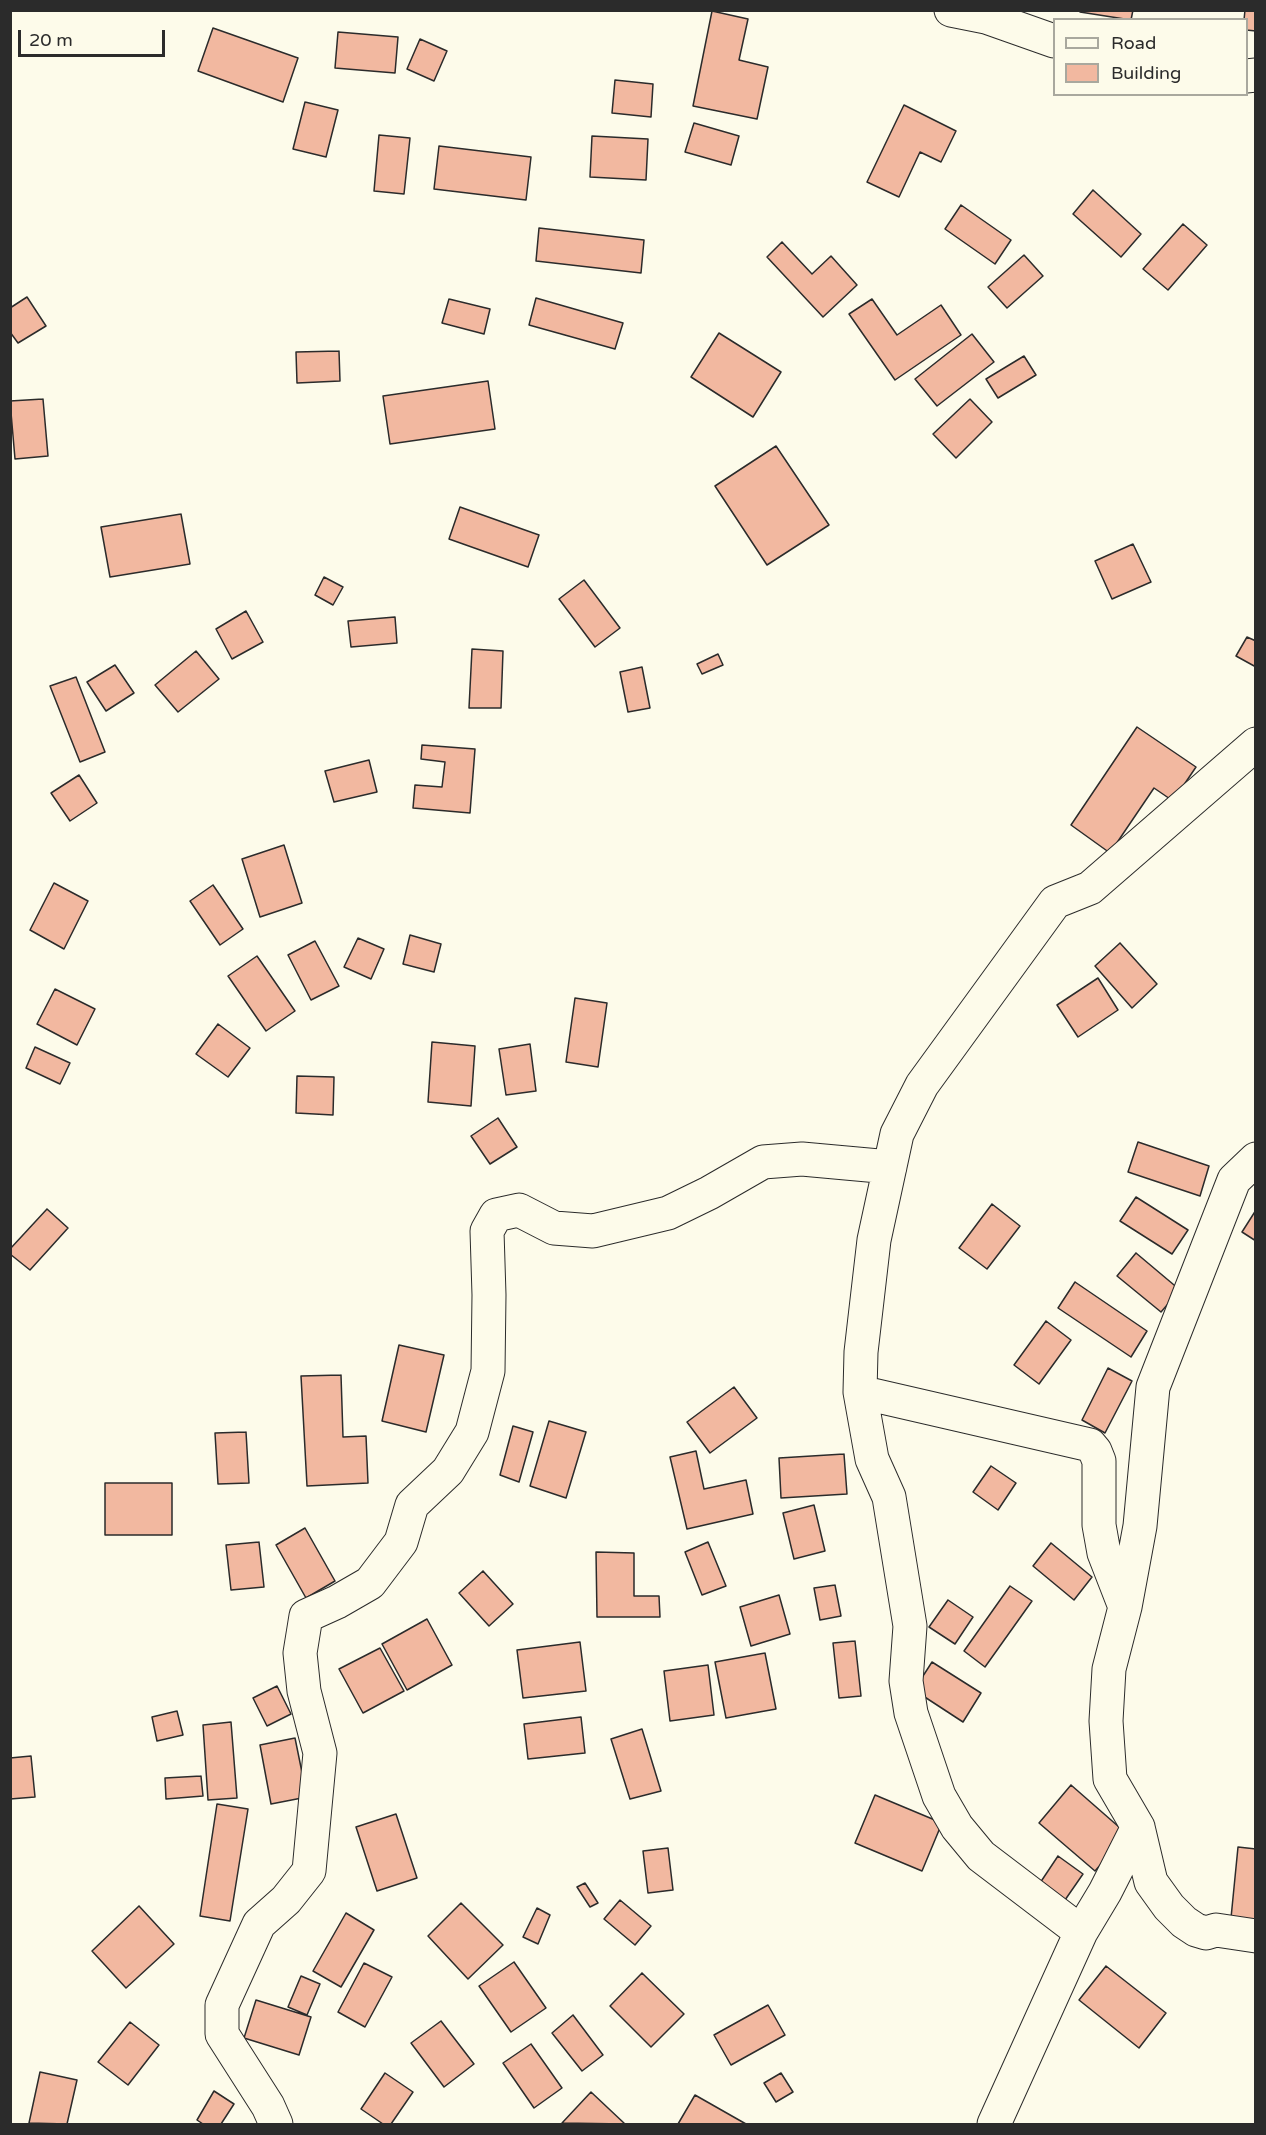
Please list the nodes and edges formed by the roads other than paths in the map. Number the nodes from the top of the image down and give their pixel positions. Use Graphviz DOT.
graph roads {
  1 [pos="951,10"];
  2 [pos="1053,41"];
  3 [pos="1256,744"];
  4 [pos="1256,1159"];
  5 [pos="890,1167"];
  6 [pos="861,1392"];
  7 [pos="1125,1607"];
  8 [pos="1138,1827"];
  9 [pos="1081,1932"];
  10 [pos="1256,1936"];
  11 [pos="276,2124"];
  12 [pos="994,2124"];
  1 -- 2 [label="street"];
  3 -- 5 [label="street"];
  4 -- 7 [label="street"];
  5 -- 6 [label="street"];
  5 -- 11 [label="street"];
  6 -- 7 [label="street"];
  6 -- 9 [label="street"];
  7 -- 8 [label="street"];
  8 -- 9 [label="street"];
  8 -- 10 [label="street"];
  9 -- 12 [label="street"];
}
